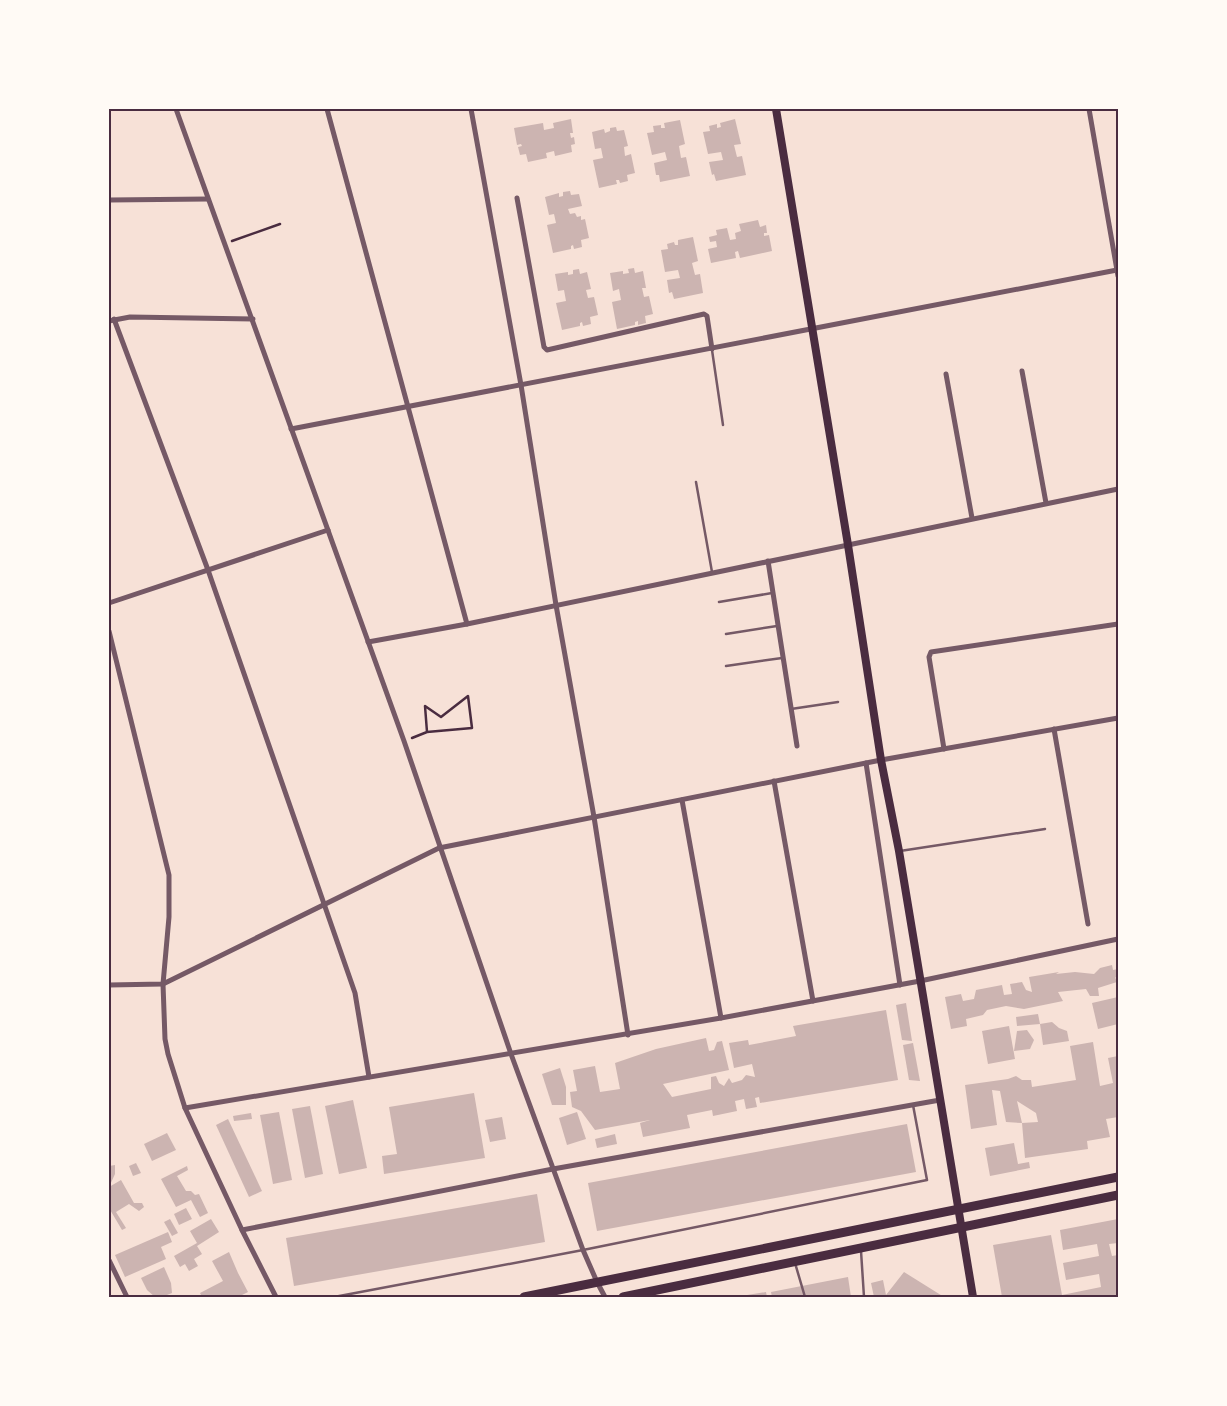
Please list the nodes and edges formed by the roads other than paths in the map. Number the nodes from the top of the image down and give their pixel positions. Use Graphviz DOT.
graph roads {
  1 [pos="176,109"];
  2 [pos="328,109"];
  3 [pos="472,109"];
  4 [pos="776,109"];
  5 [pos="1090,109"];
  6 [pos="517,198"];
  7 [pos="208,199"];
  8 [pos="109,200"];
  9 [pos="1118,273"];
  10 [pos="253,319"];
  11 [pos="111,320"];
  12 [pos="811,330"];
  13 [pos="712,349"];
  14 [pos="1022,371"];
  15 [pos="946,374"];
  16 [pos="521,385"];
  17 [pos="407,407"];
  18 [pos="723,425"];
  19 [pos="291,429"];
  20 [pos="696,482"];
  21 [pos="1118,489"];
  22 [pos="1046,504"];
  23 [pos="972,518"];
  24 [pos="328,530"];
  25 [pos="848,545"];
  26 [pos="768,561"];
  27 [pos="208,570"];
  28 [pos="712,572"];
  29 [pos="773,593"];
  30 [pos="718,602"];
  31 [pos="109,604"];
  32 [pos="556,605"];
  33 [pos="467,624"];
  34 [pos="1118,624"];
  35 [pos="778,626"];
  36 [pos="109,631"];
  37 [pos="726,634"];
  38 [pos="368,642"];
  39 [pos="783,658"];
  40 [pos="726,666"];
  41 [pos="838,702"];
  42 [pos="791,709"];
  43 [pos="1118,718"];
  44 [pos="1054,729"];
  45 [pos="797,746"];
  46 [pos="944,749"];
  47 [pos="881,760"];
  48 [pos="866,763"];
  49 [pos="774,781"];
  50 [pos="682,800"];
  51 [pos="594,817"];
  52 [pos="1045,829"];
  53 [pos="440,848"];
  54 [pos="899,851"];
  55 [pos="324,906"];
  56 [pos="1088,924"];
  57 [pos="1118,939"];
  58 [pos="920,981"];
  59 [pos="163,984"];
  60 [pos="109,985"];
  61 [pos="900,985"];
  62 [pos="813,1001"];
  63 [pos="720,1018"];
  64 [pos="628,1034"];
  65 [pos="511,1054"];
  66 [pos="369,1078"];
  67 [pos="940,1100"];
  68 [pos="913,1105"];
  69 [pos="185,1108"];
  70 [pos="553,1169"];
  71 [pos="1118,1177"];
  72 [pos="1118,1195"];
  73 [pos="958,1210"];
  74 [pos="961,1227"];
  75 [pos="242,1230"];
  76 [pos="860,1249"];
  77 [pos="583,1250"];
  78 [pos="109,1260"];
  79 [pos="795,1262"];
  80 [pos="597,1282"];
  81 [pos="126,1297"];
  82 [pos="276,1297"];
  83 [pos="334,1297"];
  84 [pos="524,1297"];
  85 [pos="605,1297"];
  86 [pos="623,1297"];
  87 [pos="805,1297"];
  88 [pos="864,1297"];
  89 [pos="974,1297"];
  1 -- 7 [label="street"];
  2 -- 17 [label="street"];
  3 -- 16 [label="street"];
  4 -- 12 [label="main road"];
  5 -- 9 [label="street"];
  6 -- 13 [label="street"];
  7 -- 8 [label="street"];
  7 -- 10 [label="street"];
  9 -- 12 [label="street"];
  10 -- 11 [label="street"];
  10 -- 19 [label="street"];
  11 -- 27 [label="street"];
  12 -- 13 [label="street"];
  12 -- 25 [label="main road"];
  13 -- 16 [label="street"];
  13 -- 18 [label="lane"];
  14 -- 22 [label="street"];
  15 -- 23 [label="street"];
  16 -- 17 [label="street"];
  16 -- 32 [label="street"];
  17 -- 19 [label="street"];
  17 -- 33 [label="street"];
  19 -- 24 [label="street"];
  20 -- 28 [label="lane"];
  21 -- 22 [label="street"];
  22 -- 23 [label="street"];
  23 -- 25 [label="street"];
  24 -- 27 [label="street"];
  24 -- 38 [label="street"];
  25 -- 26 [label="street"];
  25 -- 47 [label="main road"];
  26 -- 28 [label="street"];
  26 -- 29 [label="street"];
  27 -- 31 [label="street"];
  27 -- 55 [label="street"];
  28 -- 32 [label="street"];
  29 -- 30 [label="lane"];
  29 -- 35 [label="street"];
  32 -- 33 [label="street"];
  32 -- 51 [label="street"];
  33 -- 38 [label="street"];
  34 -- 46 [label="street"];
  35 -- 37 [label="lane"];
  35 -- 39 [label="street"];
  36 -- 59 [label="street"];
  38 -- 53 [label="street"];
  39 -- 40 [label="lane"];
  39 -- 42 [label="street"];
  41 -- 42 [label="lane"];
  42 -- 45 [label="street"];
  43 -- 44 [label="street"];
  44 -- 46 [label="street"];
  44 -- 56 [label="street"];
  46 -- 47 [label="street"];
  47 -- 48 [label="street"];
  47 -- 54 [label="main road"];
  48 -- 49 [label="street"];
  48 -- 61 [label="street"];
  49 -- 50 [label="street"];
  49 -- 62 [label="street"];
  50 -- 51 [label="street"];
  50 -- 63 [label="street"];
  51 -- 53 [label="street"];
  51 -- 64 [label="street"];
  52 -- 54 [label="lane"];
  53 -- 55 [label="street"];
  53 -- 65 [label="street"];
  54 -- 58 [label="main road"];
  55 -- 59 [label="street"];
  55 -- 66 [label="street"];
  57 -- 58 [label="street"];
  58 -- 61 [label="street"];
  58 -- 67 [label="main road"];
  59 -- 60 [label="street"];
  59 -- 69 [label="street"];
  61 -- 62 [label="street"];
  62 -- 63 [label="street"];
  63 -- 64 [label="street"];
  64 -- 65 [label="street"];
  65 -- 66 [label="street"];
  65 -- 70 [label="street"];
  66 -- 69 [label="street"];
  67 -- 68 [label="street"];
  67 -- 73 [label="main road"];
  68 -- 70 [label="street"];
  68 -- 77 [label="lane"];
  69 -- 75 [label="street"];
  70 -- 75 [label="street"];
  70 -- 77 [label="street"];
  71 -- 73 [label="main road"];
  72 -- 74 [label="main road"];
  73 -- 74 [label="main road"];
  73 -- 80 [label="main road"];
  74 -- 76 [label="main road"];
  74 -- 89 [label="main road"];
  75 -- 82 [label="street"];
  76 -- 79 [label="main road"];
  76 -- 88 [label="lane"];
  77 -- 80 [label="street"];
  77 -- 83 [label="lane"];
  78 -- 81 [label="street"];
  79 -- 86 [label="main road"];
  79 -- 87 [label="lane"];
  80 -- 84 [label="main road"];
  80 -- 85 [label="street"];
}
